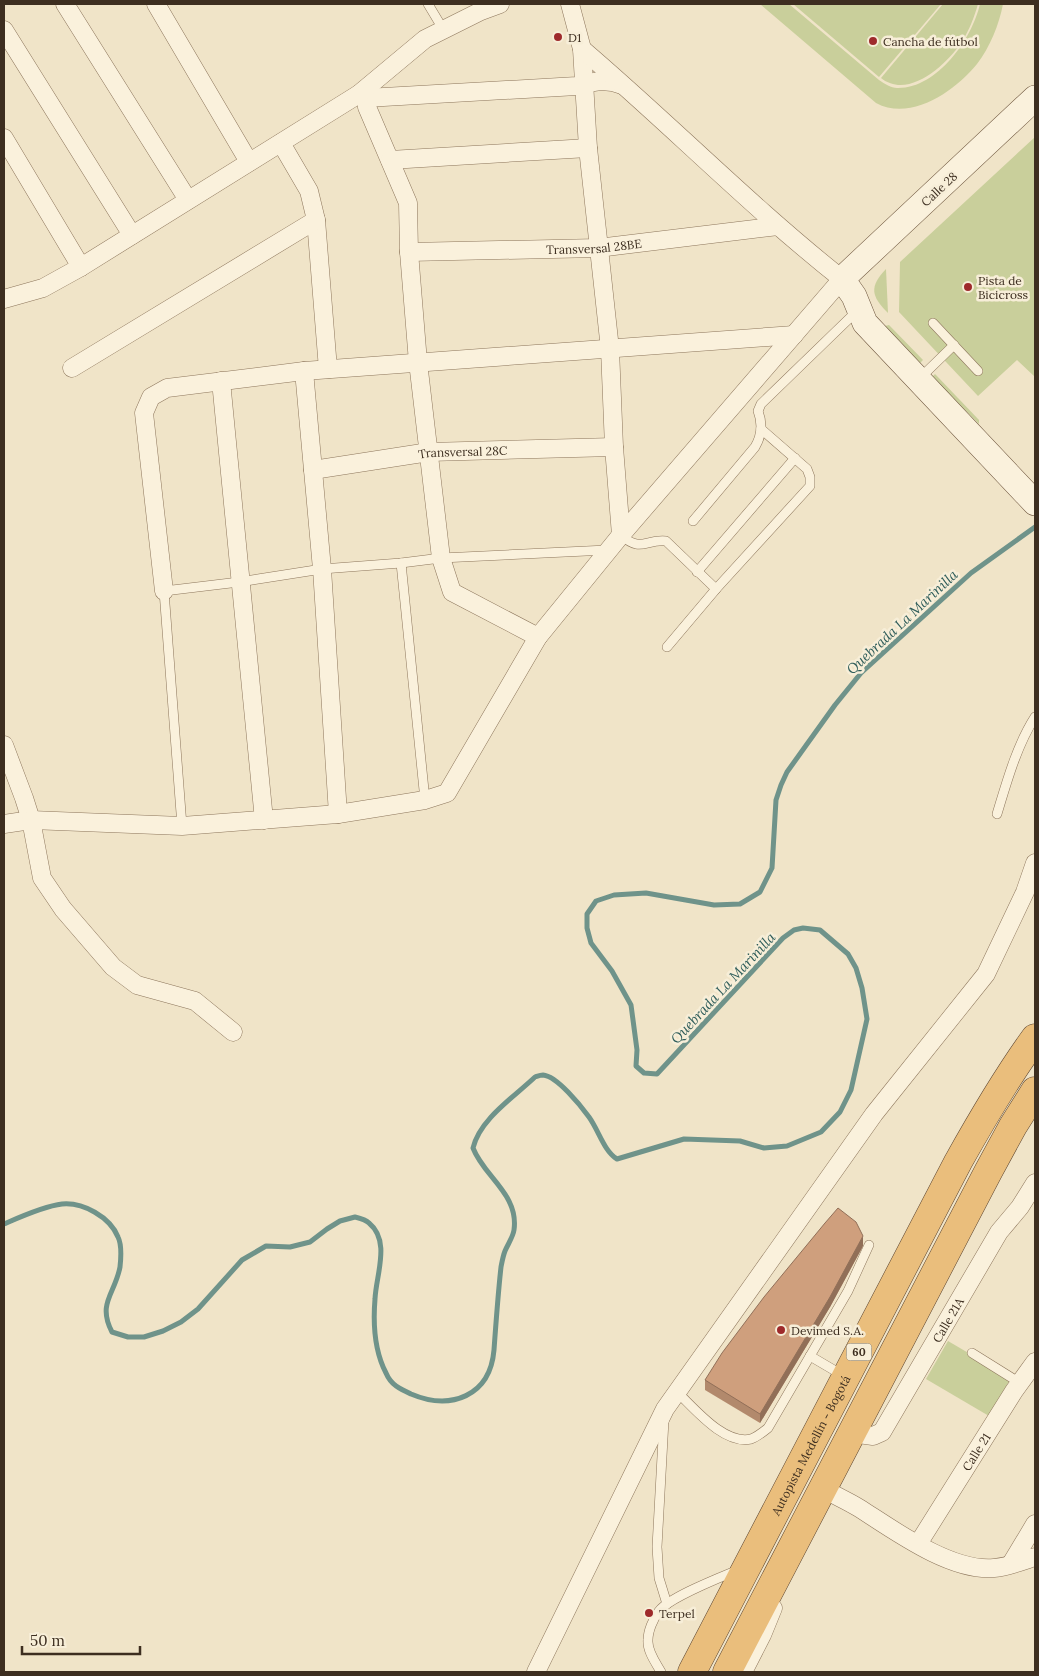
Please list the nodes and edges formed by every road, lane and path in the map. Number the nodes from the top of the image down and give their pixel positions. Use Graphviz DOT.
graph roads {
  1 [pos="65,4"];
  2 [pos="156,4"];
  3 [pos="428,4"];
  4 [pos="500,4"];
  5 [pos="570,4"];
  6 [pos="443,29"];
  7 [pos="4,30"];
  8 [pos="582,49"];
  9 [pos="584,84"];
  10 [pos="626,87"];
  11 [pos="362,96"];
  12 [pos="1035,98"];
  13 [pos="5,143"];
  14 [pos="281,143"];
  15 [pos="588,148"];
  16 [pos="390,160"];
  17 [pos="249,162"];
  18 [pos="188,200"];
  19 [pos="316,220"];
  20 [pos="778,226"];
  21 [pos="132,235"];
  22 [pos="598,248"];
  23 [pos="409,252"];
  24 [pos="81,267"];
  25 [pos="842,279"];
  26 [pos="4,299"];
  27 [pos="860,308"];
  28 [pos="933,322"];
  29 [pos="794,334"];
  30 [pos="954,344"];
  31 [pos="610,349"];
  32 [pos="418,362"];
  33 [pos="72,368"];
  34 [pos="328,369"];
  35 [pos="304,371"];
  36 [pos="978,371"];
  37 [pos="919,379"];
  38 [pos="221,381"];
  39 [pos="761,429"];
  40 [pos="614,447"];
  41 [pos="429,452"];
  42 [pos="795,458"];
  43 [pos="313,470"];
  44 [pos="1035,503"];
  45 [pos="693,520"];
  46 [pos="621,536"];
  47 [pos="610,550"];
  48 [pos="441,558"];
  49 [pos="401,564"];
  50 [pos="322,569"];
  51 [pos="697,572"];
  52 [pos="239,582"];
  53 [pos="716,589"];
  54 [pos="164,591"];
  55 [pos="538,637"];
  56 [pos="667,647"];
  57 [pos="1035,717"];
  58 [pos="4,745"];
  59 [pos="425,800"];
  60 [pos="338,814"];
  61 [pos="997,814"];
  62 [pos="31,820"];
  63 [pos="264,820"];
  64 [pos="4,824"];
  65 [pos="182,826"];
  66 [pos="1035,863"];
  67 [pos="233,1032"];
  68 [pos="1035,1038"];
  69 [pos="1035,1092"];
  70 [pos="1035,1183"];
  71 [pos="870,1245"];
  72 [pos="972,1353"];
  73 [pos="810,1356"];
  74 [pos="1035,1362"];
  75 [pos="846,1378"];
  76 [pos="1020,1384"];
  77 [pos="678,1392"];
  78 [pos="665,1410"];
  79 [pos="851,1433"];
  80 [pos="822,1488"];
  81 [pos="1035,1524"];
  82 [pos="918,1544"];
  83 [pos="1035,1557"];
  84 [pos="749,1564"];
  85 [pos="1011,1564"];
  86 [pos="769,1591"];
  87 [pos="667,1604"];
  88 [pos="536,1672"];
  89 [pos="661,1672"];
  90 [pos="692,1672"];
  91 [pos="727,1672"];
  92 [pos="743,1672"];
  1 -- 18 [label="street"];
  2 -- 17 [label="street"];
  3 -- 6 [label="lane"];
  4 -- 6 [label="street"];
  5 -- 8 [label="street"];
  6 -- 11 [label="street"];
  7 -- 21 [label="street"];
  8 -- 9 [label="street"];
  8 -- 10 [label="street"];
  9 -- 10 [label="street"];
  9 -- 11 [label="street"];
  9 -- 15 [label="street"];
  10 -- 20 [label="street"];
  11 -- 14 [label="street"];
  11 -- 16 [label="street"];
  12 -- 25 [label="main road, Calle 28"];
  13 -- 24 [label="street"];
  14 -- 17 [label="street"];
  14 -- 19 [label="street"];
  15 -- 16 [label="street"];
  15 -- 22 [label="street"];
  16 -- 23 [label="street"];
  17 -- 18 [label="street"];
  18 -- 21 [label="street"];
  19 -- 33 [label="street"];
  19 -- 34 [label="street"];
  20 -- 22 [label="street, Transversal 28BE"];
  20 -- 25 [label="street"];
  21 -- 24 [label="street"];
  22 -- 23 [label="street, Transversal 28BE"];
  22 -- 31 [label="street"];
  23 -- 32 [label="street"];
  24 -- 26 [label="street"];
  25 -- 27 [label="main road"];
  25 -- 29 [label="street"];
  27 -- 37 [label="main road"];
  27 -- 39 [label="lane"];
  28 -- 30 [label="lane"];
  29 -- 31 [label="street"];
  29 -- 46 [label="street"];
  30 -- 36 [label="lane"];
  30 -- 37 [label="lane"];
  31 -- 32 [label="street"];
  31 -- 40 [label="street"];
  32 -- 34 [label="street"];
  32 -- 41 [label="street"];
  34 -- 35 [label="street"];
  35 -- 38 [label="street"];
  35 -- 43 [label="street"];
  37 -- 44 [label="main road"];
  38 -- 52 [label="street"];
  38 -- 54 [label="street"];
  39 -- 42 [label="lane"];
  39 -- 45 [label="lane"];
  40 -- 41 [label="street, Transversal 28C"];
  40 -- 46 [label="street"];
  41 -- 43 [label="street, Transversal 28C"];
  41 -- 48 [label="street"];
  42 -- 51 [label="lane"];
  42 -- 53 [label="lane"];
  43 -- 50 [label="street"];
  46 -- 47 [label="street"];
  46 -- 51 [label="lane"];
  47 -- 48 [label="lane"];
  47 -- 55 [label="street"];
  48 -- 49 [label="lane"];
  48 -- 55 [label="street"];
  49 -- 50 [label="lane"];
  49 -- 59 [label="lane"];
  50 -- 52 [label="lane"];
  50 -- 60 [label="street"];
  51 -- 53 [label="lane"];
  52 -- 54 [label="lane"];
  52 -- 63 [label="street"];
  53 -- 56 [label="lane"];
  54 -- 65 [label="lane"];
  55 -- 59 [label="street"];
  57 -- 61 [label="lane"];
  58 -- 62 [label="street"];
  59 -- 60 [label="street"];
  60 -- 63 [label="street"];
  62 -- 64 [label="street"];
  62 -- 65 [label="street"];
  62 -- 67 [label="street"];
  63 -- 65 [label="street"];
  66 -- 77 [label="street"];
  68 -- 75 [label="highway, Autopista Medellín - Bogotá / 60"];
  69 -- 79 [label="highway, 60"];
  70 -- 79 [label="street, Calle 21A"];
  71 -- 73 [label="lane"];
  72 -- 76 [label="lane"];
  73 -- 75 [label="lane"];
  73 -- 77 [label="lane"];
  74 -- 76 [label="street, Calle 21"];
  75 -- 84 [label="highway, Autopista Medellín - Bogotá / 60"];
  76 -- 82 [label="street, Calle 21"];
  77 -- 78 [label="street"];
  78 -- 87 [label="lane"];
  78 -- 88 [label="street"];
  79 -- 80 [label="highway, 60"];
  80 -- 82 [label="street"];
  80 -- 86 [label="highway, 60"];
  81 -- 85 [label="street"];
  82 -- 85 [label="street"];
  83 -- 85 [label="street"];
  84 -- 87 [label="lane"];
  84 -- 90 [label="highway, Autopista Medellín - Bogotá / 60"];
  86 -- 91 [label="highway, 60"];
  86 -- 92 [label="street"];
  87 -- 89 [label="lane"];
}
